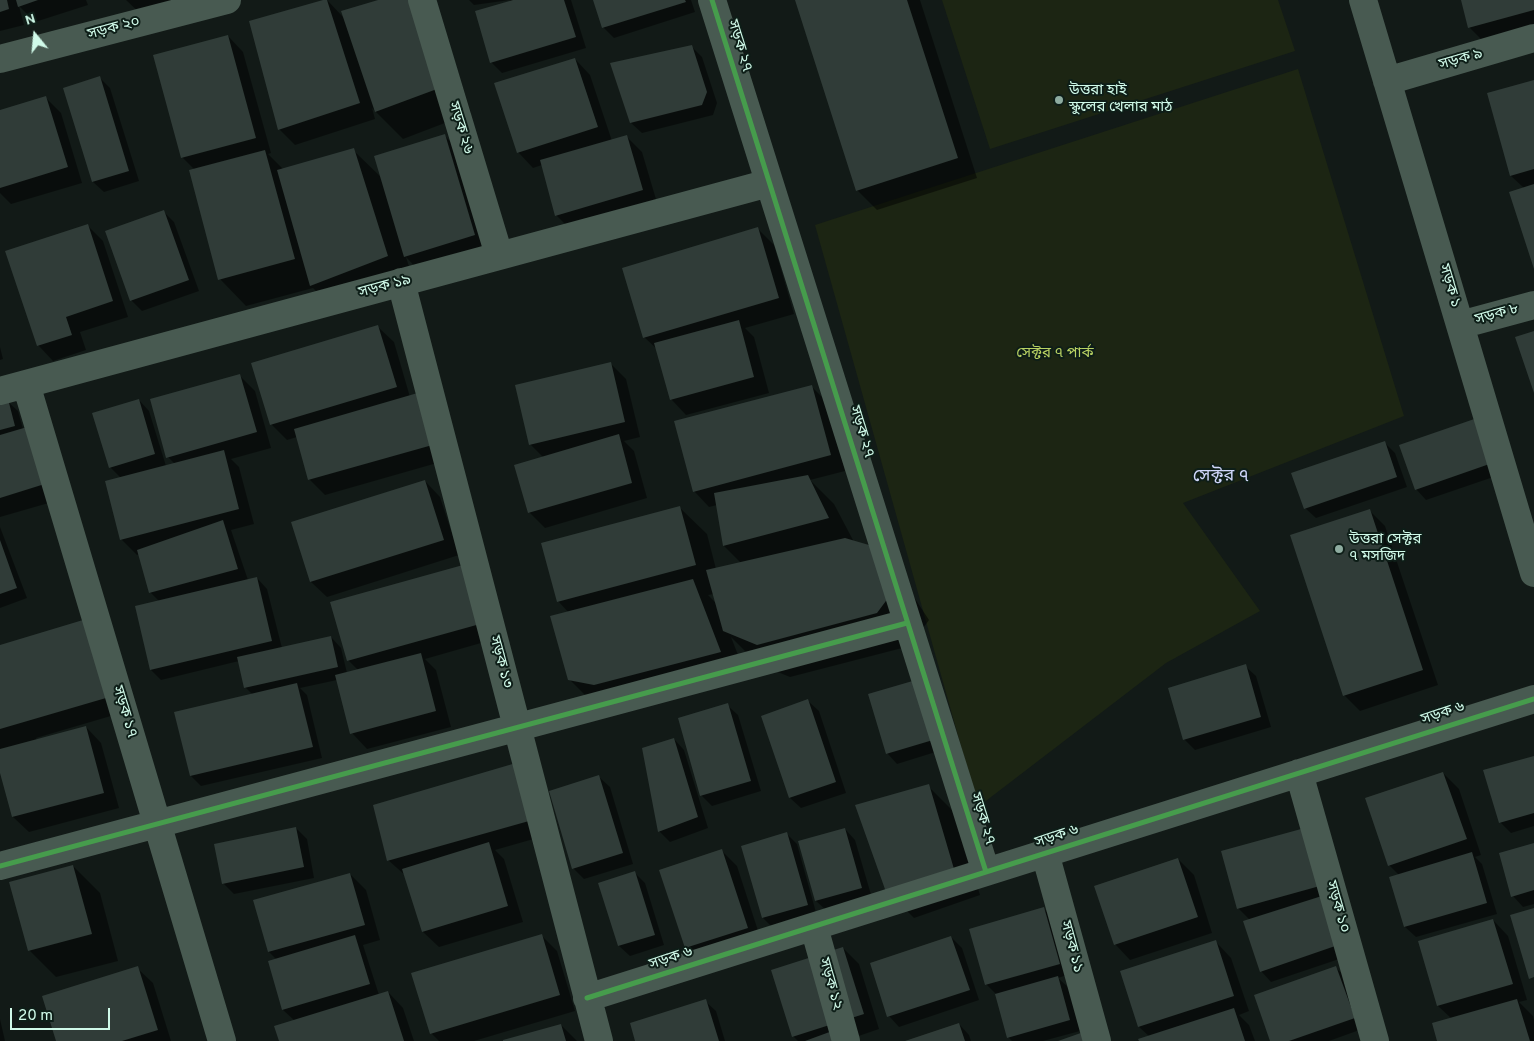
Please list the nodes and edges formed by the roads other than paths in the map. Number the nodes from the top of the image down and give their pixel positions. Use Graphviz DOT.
graph roads {
  1 [pos="228,0"];
  2 [pos="422,0"];
  3 [pos="712,0"];
  4 [pos="1363,0"];
  5 [pos="1534,38"];
  6 [pos="0,59"];
  7 [pos="1387,81"];
  8 [pos="769,183"];
  9 [pos="499,255"];
  10 [pos="401,282"];
  11 [pos="1534,305"];
  12 [pos="1460,325"];
  13 [pos="26,384"];
  14 [pos="0,391"];
  15 [pos="1534,573"];
  16 [pos="907,623"];
  17 [pos="1534,699"];
  18 [pos="517,727"];
  19 [pos="1299,773"];
  20 [pos="157,824"];
  21 [pos="1045,853"];
  22 [pos="0,866"];
  23 [pos="986,872"];
  24 [pos="814,926"];
  25 [pos="587,998"];
  26 [pos="222,1041"];
  27 [pos="598,1041"];
  28 [pos="846,1041"];
  29 [pos="1097,1041"];
  30 [pos="1375,1041"];
  1 -- 6 [label="street, সড়ক ২০"];
  2 -- 9 [label="street, সড়ক ২৬"];
  3 -- 8 [label="street, সড়ক ২৭"];
  4 -- 7 [label="street, সড়ক ১"];
  5 -- 7 [label="street, সড়ক ৯"];
  7 -- 12 [label="street, সড়ক ১"];
  8 -- 9 [label="street, সড়ক ১৯"];
  8 -- 16 [label="street, সড়ক ২৭"];
  9 -- 10 [label="street, সড়ক ১৯"];
  10 -- 13 [label="street, সড়ক ১৯"];
  10 -- 18 [label="street, সড়ক ১৩"];
  11 -- 12 [label="street, সড়ক ৮"];
  12 -- 15 [label="street, সড়ক ১"];
  13 -- 14 [label="street, সড়ক ১৯"];
  13 -- 20 [label="street, সড়ক ১৭"];
  16 -- 18 [label="street"];
  16 -- 23 [label="street, সড়ক ২৭"];
  17 -- 19 [label="street, সড়ক ৬"];
  18 -- 20 [label="street"];
  18 -- 25 [label="street, সড়ক ১৩"];
  19 -- 21 [label="street, সড়ক ৬"];
  19 -- 30 [label="street, সড়ক ১০"];
  20 -- 22 [label="street"];
  20 -- 26 [label="street, সড়ক ১৭"];
  21 -- 23 [label="street, সড়ক ৬"];
  21 -- 29 [label="street, সড়ক ১১"];
  23 -- 24 [label="street, সড়ক ৬"];
  24 -- 25 [label="street, সড়ক ৬"];
  24 -- 28 [label="street, সড়ক ১২"];
  25 -- 27 [label="street, সড়ক ১৩"];
}
